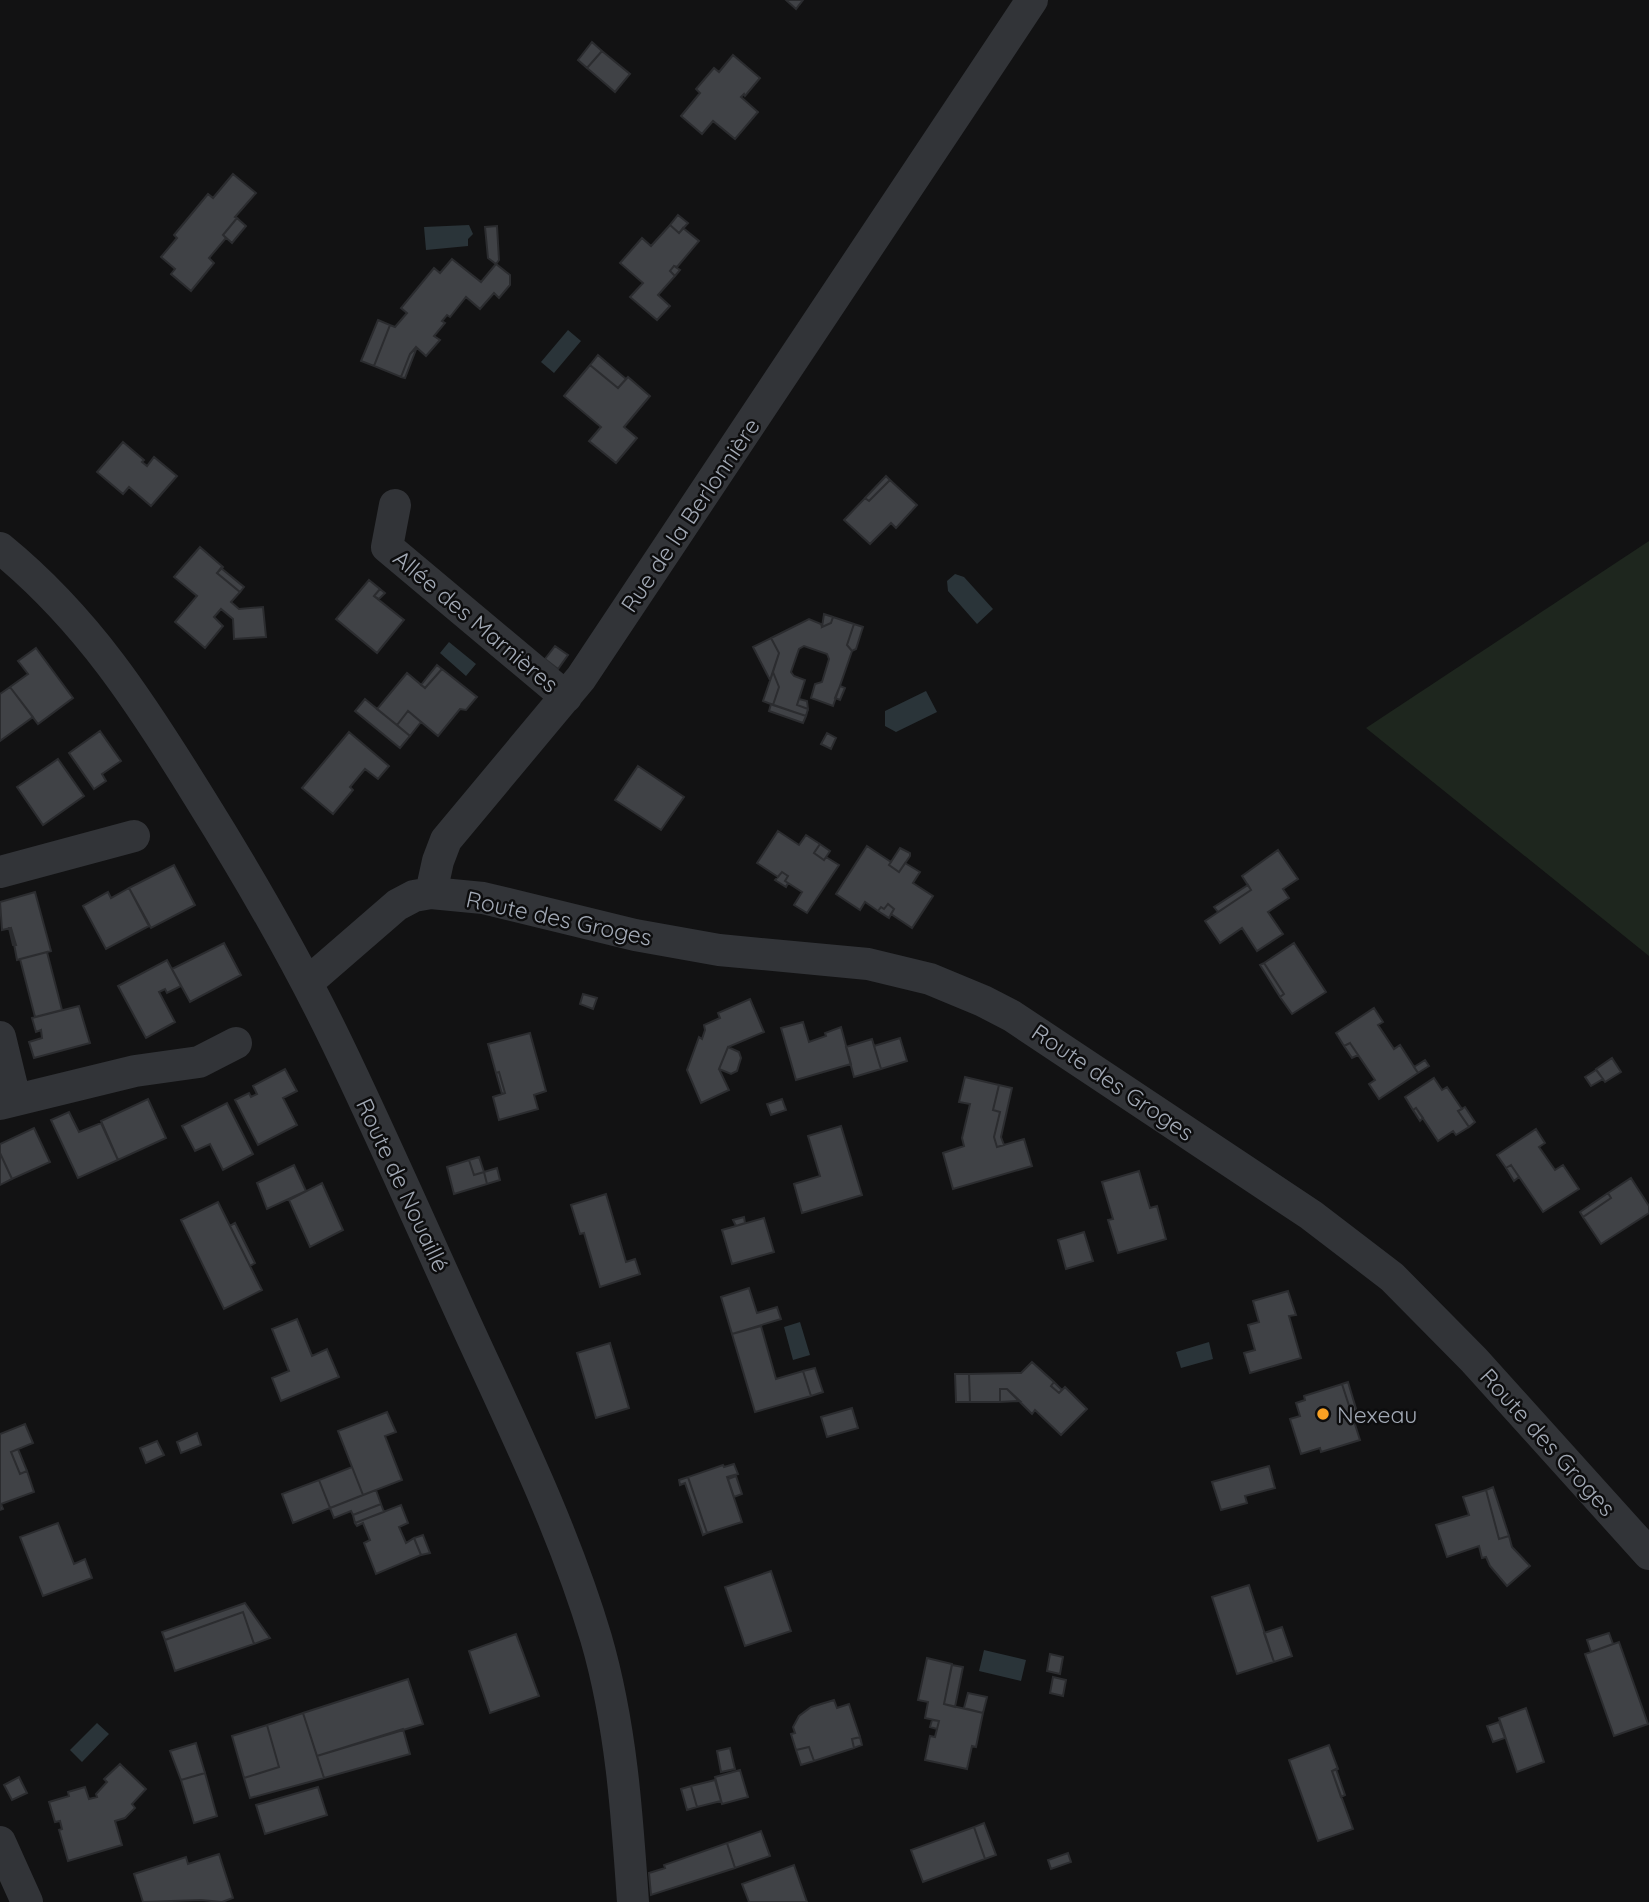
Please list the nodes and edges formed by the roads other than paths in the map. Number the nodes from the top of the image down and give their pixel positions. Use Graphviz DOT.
graph roads {
  1 [pos="1032,0"];
  2 [pos="395,505"];
  3 [pos="0,548"];
  4 [pos="566,696"];
  5 [pos="134,836"];
  6 [pos="0,872"];
  7 [pos="431,893"];
  8 [pos="307,983"];
  9 [pos="0,1037"];
  10 [pos="236,1043"];
  11 [pos="7,1102"];
  12 [pos="1649,1554"];
  13 [pos="0,1842"];
  14 [pos="27,1902"];
  15 [pos="633,1902"];
  1 -- 4 [label="street, Rue de la Berlonnière"];
  2 -- 4 [label="street, Allée des Marnières"];
  3 -- 8 [label="street, Route de Nouaillé"];
  4 -- 7 [label="street, Rue de la Berlonnière"];
  5 -- 6 [label="street"];
  7 -- 8 [label="street"];
  7 -- 12 [label="street, Route des Groges"];
  8 -- 15 [label="street, Route de Nouaillé"];
  9 -- 11 [label="street"];
  10 -- 11 [label="street"];
  13 -- 14 [label="street"];
}
